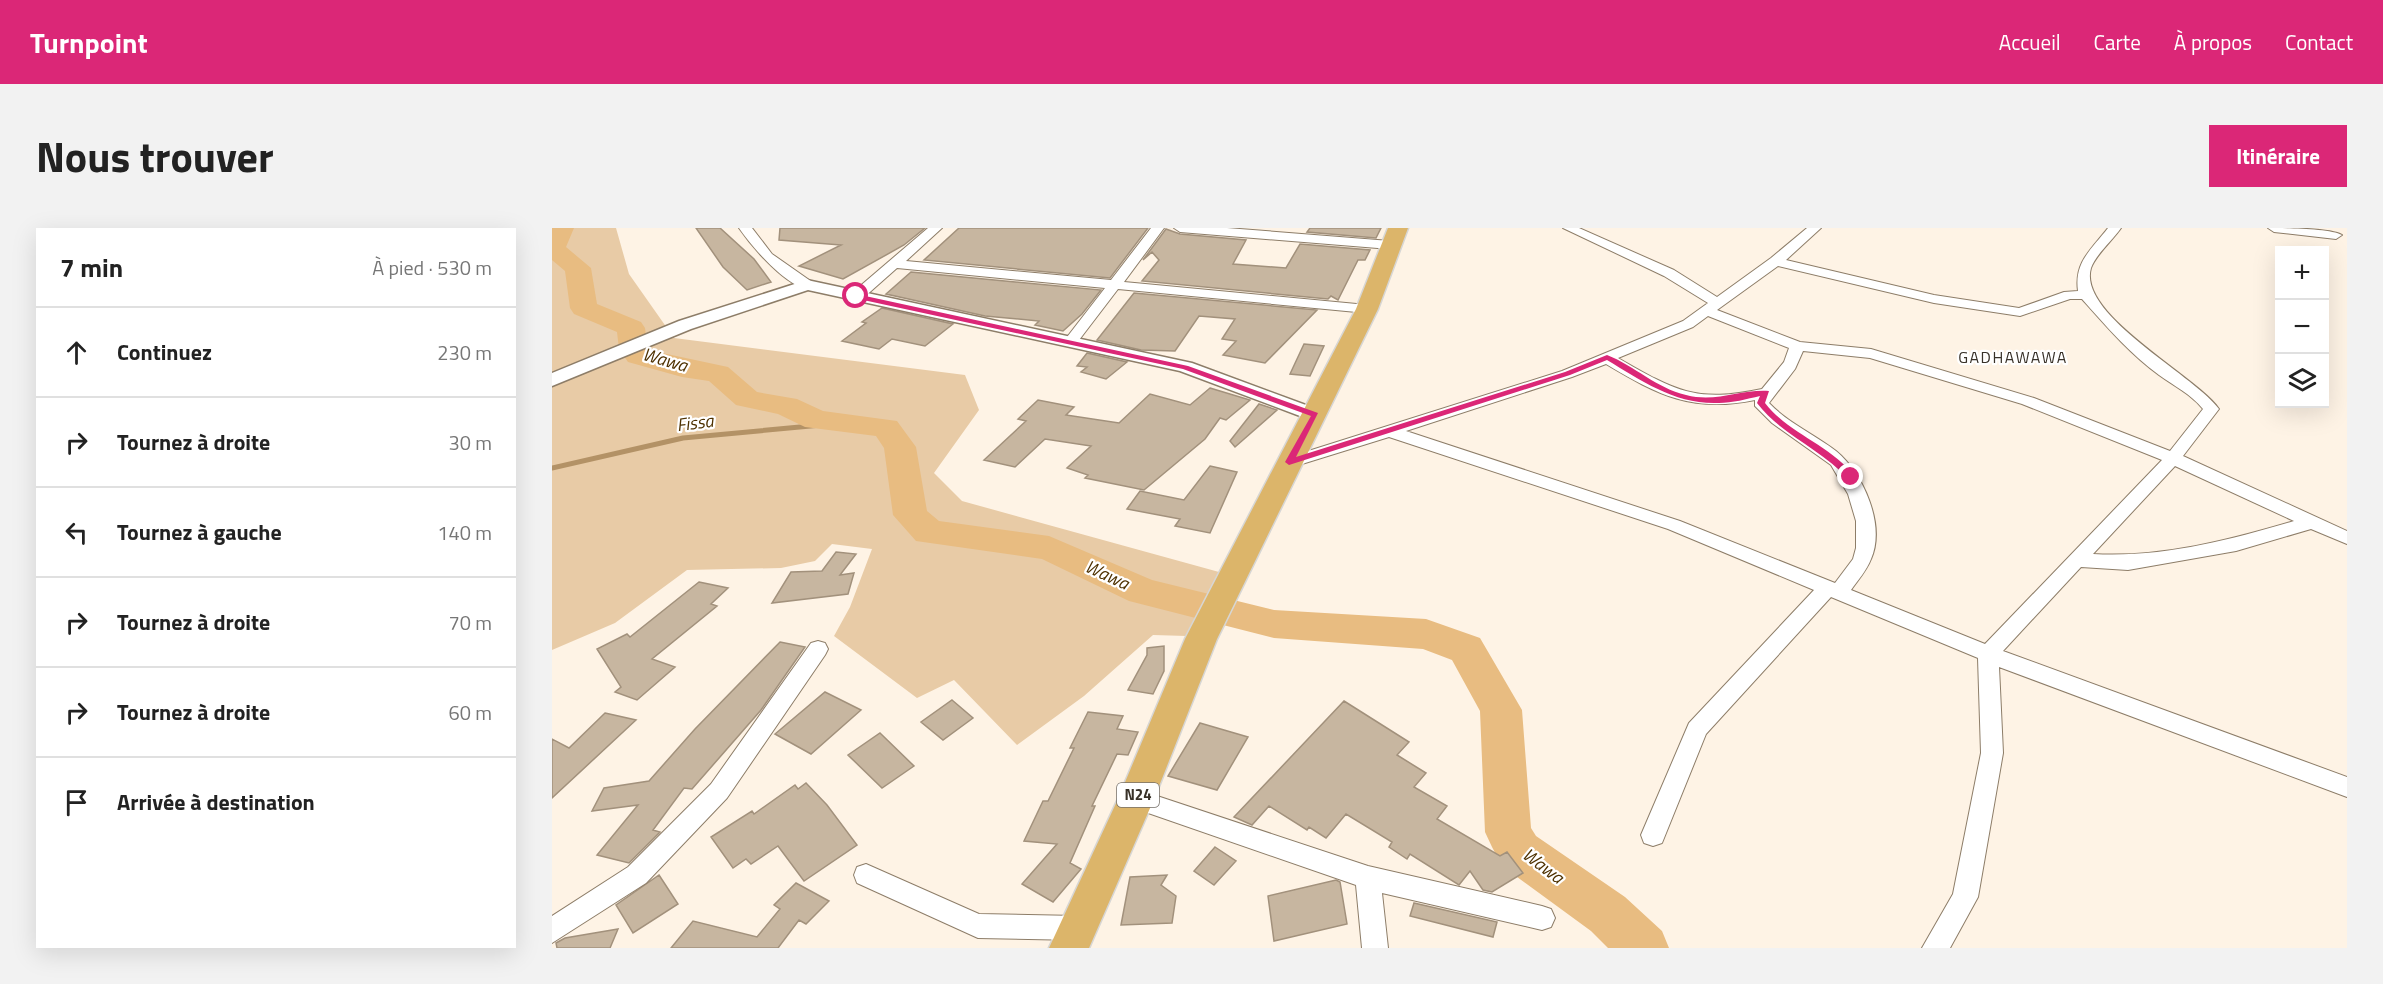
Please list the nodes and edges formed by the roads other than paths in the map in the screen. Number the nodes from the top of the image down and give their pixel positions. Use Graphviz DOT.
graph roads {
  1 [pos="745,228"];
  2 [pos="936,228"];
  3 [pos="1158,228"];
  4 [pos="1180,228"];
  5 [pos="1569,228"];
  6 [pos="1815,228"];
  7 [pos="2115,228"];
  8 [pos="2274,228"];
  9 [pos="2336,235"];
  10 [pos="1394,236"];
  11 [pos="1776,261"];
  12 [pos="894,264"];
  13 [pos="807,285"];
  14 [pos="1112,286"];
  15 [pos="2086,295"];
  16 [pos="856,296"];
  17 [pos="1712,307"];
  18 [pos="1367,309"];
  19 [pos="1071,341"];
  20 [pos="1797,346"];
  21 [pos="1607,358"];
  22 [pos="552,380"];
  23 [pos="1766,393"];
  24 [pos="1316,415"];
  25 [pos="1389,431"];
  26 [pos="2173,458"];
  27 [pos="1289,462"];
  28 [pos="2312,522"];
  29 [pos="2347,538"];
  30 [pos="2078,560"];
  31 [pos="1833,590"];
  32 [pos="818,649"];
  33 [pos="1988,654"];
  34 [pos="2347,788"];
  35 [pos="1136,799"];
  36 [pos="1653,835"];
  37 [pos="866,874"];
  38 [pos="1368,878"];
  39 [pos="1542,918"];
  40 [pos="552,931"];
  41 [pos="1074,938"];
  42 [pos="1375,948"];
  43 [pos="1935,948"];
  1 -- 13 [label="street"];
  2 -- 12 [label="street"];
  3 -- 14 [label="street"];
  4 -- 10 [label="street"];
  5 -- 17 [label="street"];
  6 -- 11 [label="street"];
  7 -- 15 [label="street"];
  8 -- 9 [label="street"];
  10 -- 18 [label="main road, N24"];
  11 -- 15 [label="street"];
  11 -- 17 [label="street"];
  12 -- 14 [label="street"];
  12 -- 16 [label="street"];
  13 -- 16 [label="street"];
  13 -- 22 [label="street"];
  14 -- 18 [label="street"];
  14 -- 19 [label="street"];
  15 -- 26 [label="street"];
  16 -- 19 [label="street"];
  17 -- 20 [label="street"];
  17 -- 21 [label="street"];
  18 -- 24 [label="main road, N24"];
  19 -- 24 [label="street"];
  20 -- 23 [label="street"];
  20 -- 26 [label="street"];
  21 -- 23 [label="street"];
  21 -- 25 [label="street"];
  23 -- 31 [label="street"];
  24 -- 27 [label="main road, N24"];
  25 -- 27 [label="street"];
  25 -- 31 [label="street"];
  26 -- 28 [label="street"];
  26 -- 30 [label="street"];
  27 -- 35 [label="main road, N24"];
  28 -- 29 [label="street"];
  28 -- 30 [label="street"];
  30 -- 33 [label="street"];
  31 -- 33 [label="street"];
  31 -- 36 [label="street"];
  32 -- 40 [label="street"];
  33 -- 34 [label="street"];
  33 -- 43 [label="street"];
  35 -- 38 [label="street"];
  35 -- 41 [label="main road, N24"];
  37 -- 41 [label="street"];
  38 -- 39 [label="street"];
  38 -- 42 [label="street"];
}
